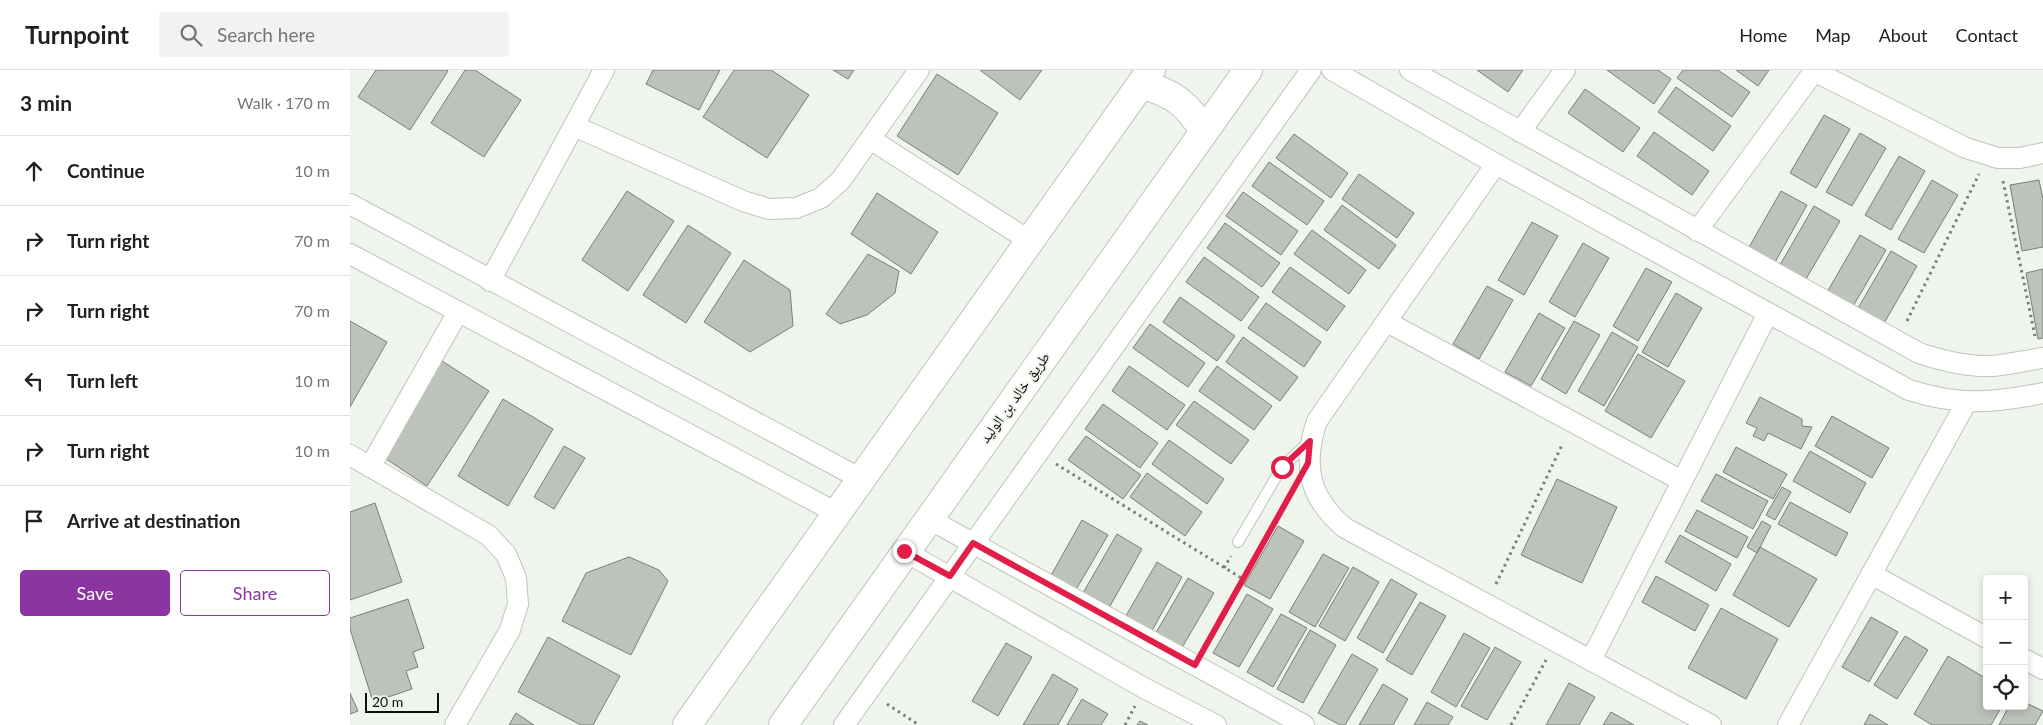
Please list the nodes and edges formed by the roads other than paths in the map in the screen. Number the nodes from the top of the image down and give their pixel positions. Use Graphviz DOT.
graph roads {
  1 [pos="604,70"];
  2 [pos="919,70"];
  3 [pos="1248,70"];
  4 [pos="1311,70"];
  5 [pos="1332,70"];
  6 [pos="1410,70"];
  7 [pos="1566,70"];
  8 [pos="1814,71"];
  9 [pos="1146,78"];
  10 [pos="1360,78"];
  11 [pos="574,126"];
  12 [pos="1204,132"];
  13 [pos="1520,132"];
  14 [pos="870,139"];
  15 [pos="2043,153"];
  16 [pos="1496,164"];
  17 [pos="350,204"];
  18 [pos="1697,231"];
  19 [pos="1030,241"];
  20 [pos="350,254"];
  21 [pos="490,281"];
  22 [pos="458,312"];
  23 [pos="1768,313"];
  24 [pos="1387,322"];
  25 [pos="2041,359"];
  26 [pos="2043,393"];
  27 [pos="1966,403"];
  28 [pos="1310,441"];
  29 [pos="350,455"];
  30 [pos="370,467"];
  31 [pos="860,479"];
  32 [pos="1682,481"];
  33 [pos="837,513"];
  34 [pos="928,518"];
  35 [pos="1238,542"];
  36 [pos="973,543"];
  37 [pos="904,551"];
  38 [pos="1871,574"];
  39 [pos="950,576"];
  40 [pos="1983,636"];
  41 [pos="1591,660"];
  42 [pos="2028,660"];
  43 [pos="2043,669"];
  44 [pos="455,725"];
  45 [pos="687,725"];
  46 [pos="783,725"];
  47 [pos="844,725"];
  48 [pos="1216,725"];
  49 [pos="1304,725"];
  50 [pos="1711,725"];
  51 [pos="1788,725"];
  1 -- 11 [label="street"];
  2 -- 14 [label="street"];
  3 -- 12 [label="street, طريق خالد بن الوليد"];
  4 -- 36 [label="street"];
  5 -- 10 [label="street"];
  6 -- 13 [label="street"];
  7 -- 13 [label="street"];
  8 -- 15 [label="street"];
  8 -- 18 [label="street"];
  9 -- 12 [label="street"];
  9 -- 19 [label="street"];
  10 -- 16 [label="street"];
  11 -- 14 [label="street"];
  11 -- 21 [label="street"];
  12 -- 34 [label="street, طريق خالد بن الوليد"];
  13 -- 18 [label="street"];
  14 -- 19 [label="street"];
  16 -- 23 [label="street"];
  16 -- 24 [label="street"];
  17 -- 21 [label="street"];
  18 -- 25 [label="street"];
  19 -- 31 [label="street"];
  20 -- 22 [label="street"];
  21 -- 31 [label="street"];
  22 -- 30 [label="street"];
  22 -- 33 [label="street"];
  23 -- 27 [label="street"];
  23 -- 32 [label="street"];
  24 -- 28 [label="street"];
  24 -- 32 [label="street"];
  26 -- 27 [label="street"];
  27 -- 38 [label="street"];
  28 -- 35 [label="lane"];
  28 -- 41 [label="street"];
  29 -- 30 [label="street"];
  30 -- 44 [label="street"];
  31 -- 33 [label="street"];
  32 -- 41 [label="street"];
  33 -- 45 [label="street"];
  34 -- 36 [label="street"];
  34 -- 37 [label="street, طريق خالد بن الوليد"];
  36 -- 39 [label="street"];
  36 -- 49 [label="street"];
  37 -- 39 [label="street"];
  37 -- 46 [label="street, طريق خالد بن الوليد"];
  38 -- 40 [label="street"];
  38 -- 51 [label="street"];
  39 -- 47 [label="street"];
  39 -- 48 [label="street"];
  41 -- 50 [label="street"];
  42 -- 43 [label="street"];
}
